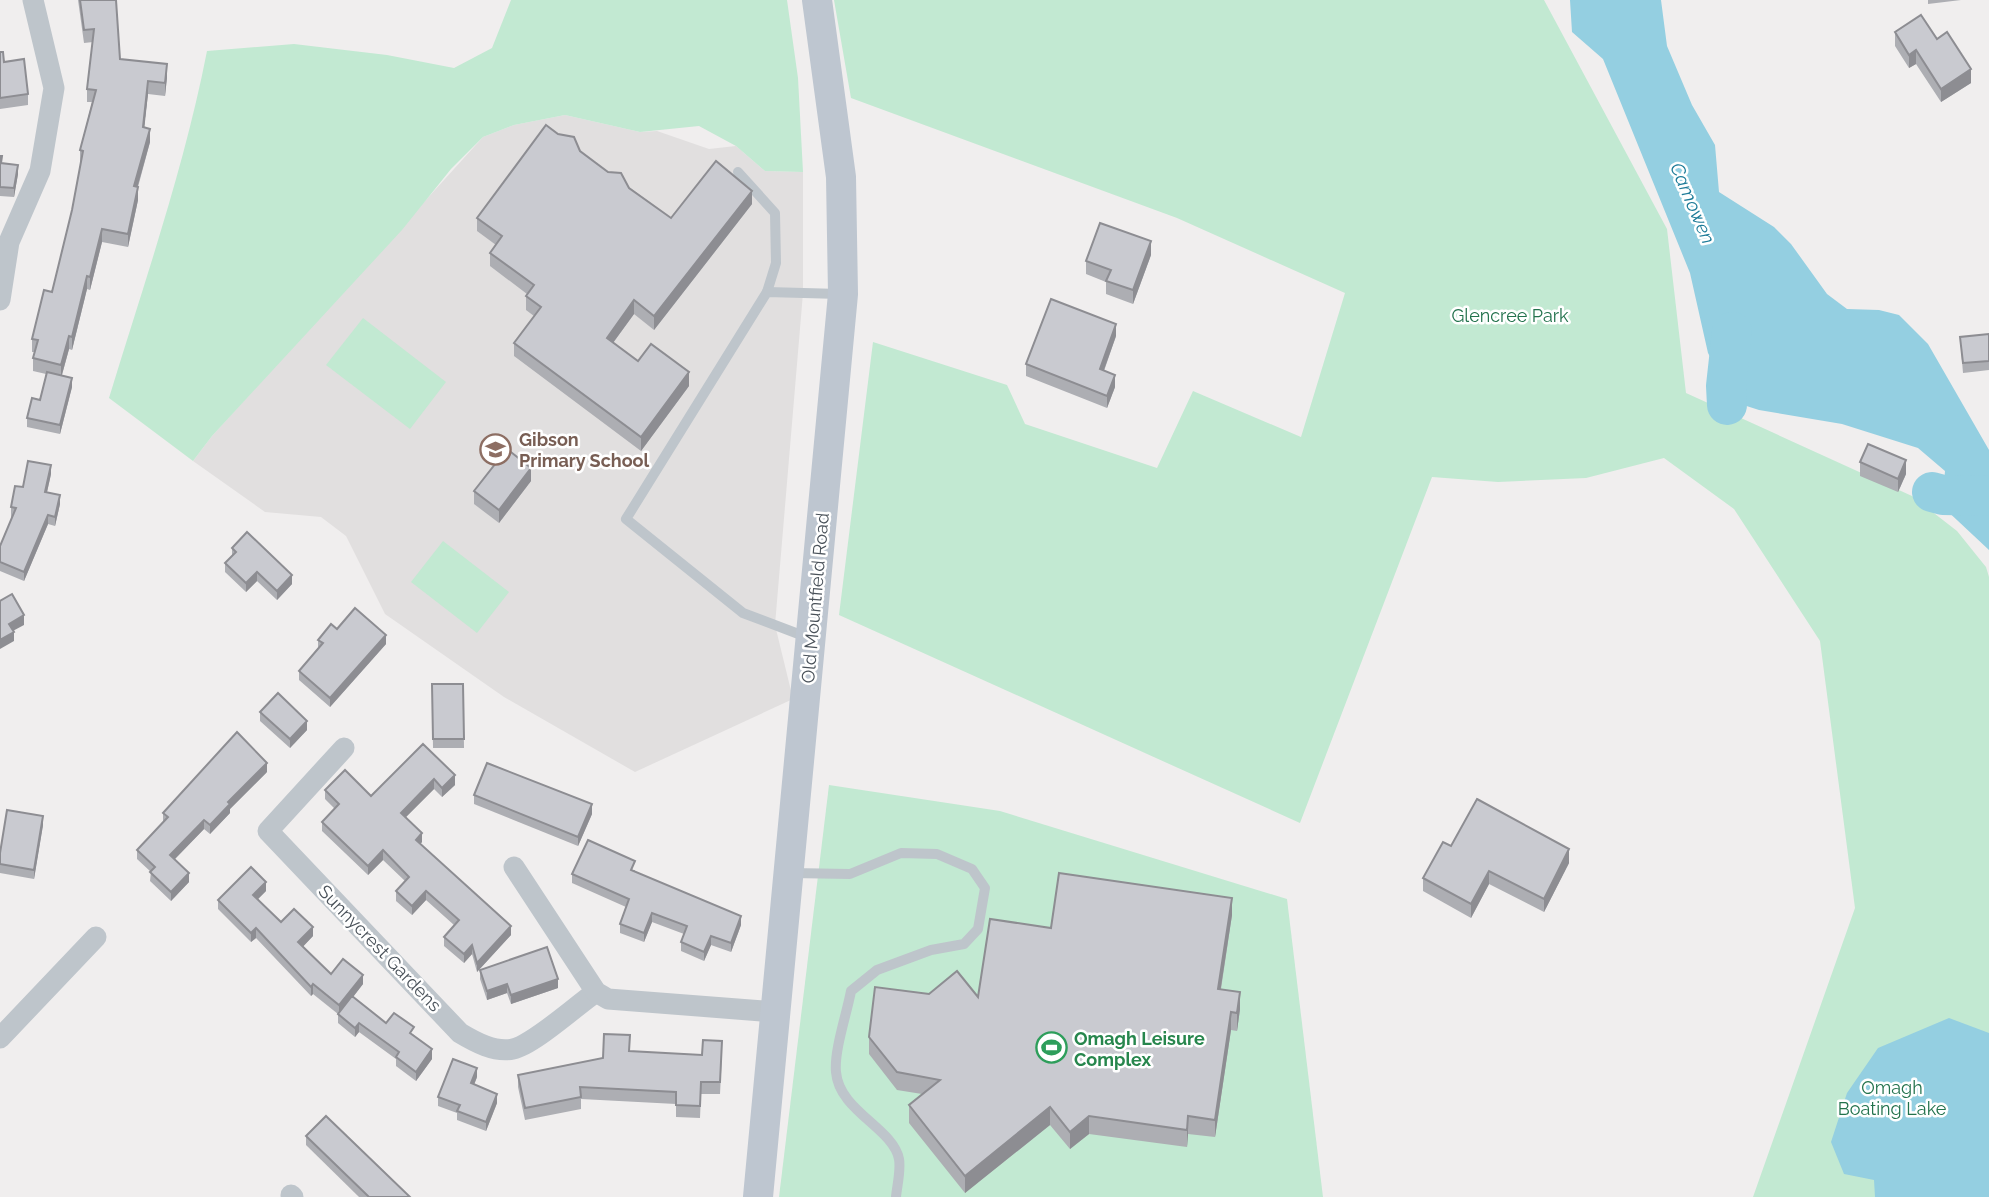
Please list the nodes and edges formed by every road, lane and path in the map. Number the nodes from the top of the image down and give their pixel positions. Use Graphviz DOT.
graph roads {
  1 [pos="33,0"];
  2 [pos="817,0"];
  3 [pos="738,172"];
  4 [pos="767,292"];
  5 [pos="843,294"];
  6 [pos="0,300"];
  7 [pos="811,638"];
  8 [pos="344,748"];
  9 [pos="514,866"];
  10 [pos="788,873"];
  11 [pos="96,937"];
  12 [pos="596,992"];
  13 [pos="775,1012"];
  14 [pos="0,1038"];
  15 [pos="758,1197"];
  16 [pos="896,1197"];
  1 -- 6 [label="street"];
  2 -- 5 [label="street, Old Mountfield Road"];
  3 -- 4 [label="lane"];
  4 -- 5 [label="lane"];
  4 -- 7 [label="lane"];
  5 -- 7 [label="street, Old Mountfield Road"];
  7 -- 10 [label="street, Old Mountfield Road"];
  8 -- 12 [label="street, Sunnycrest Gardens"];
  9 -- 12 [label="street"];
  10 -- 13 [label="street, Old Mountfield Road"];
  10 -- 16 [label="lane"];
  11 -- 14 [label="street"];
  12 -- 13 [label="street"];
  13 -- 15 [label="street, Old Mountfield Road"];
}
